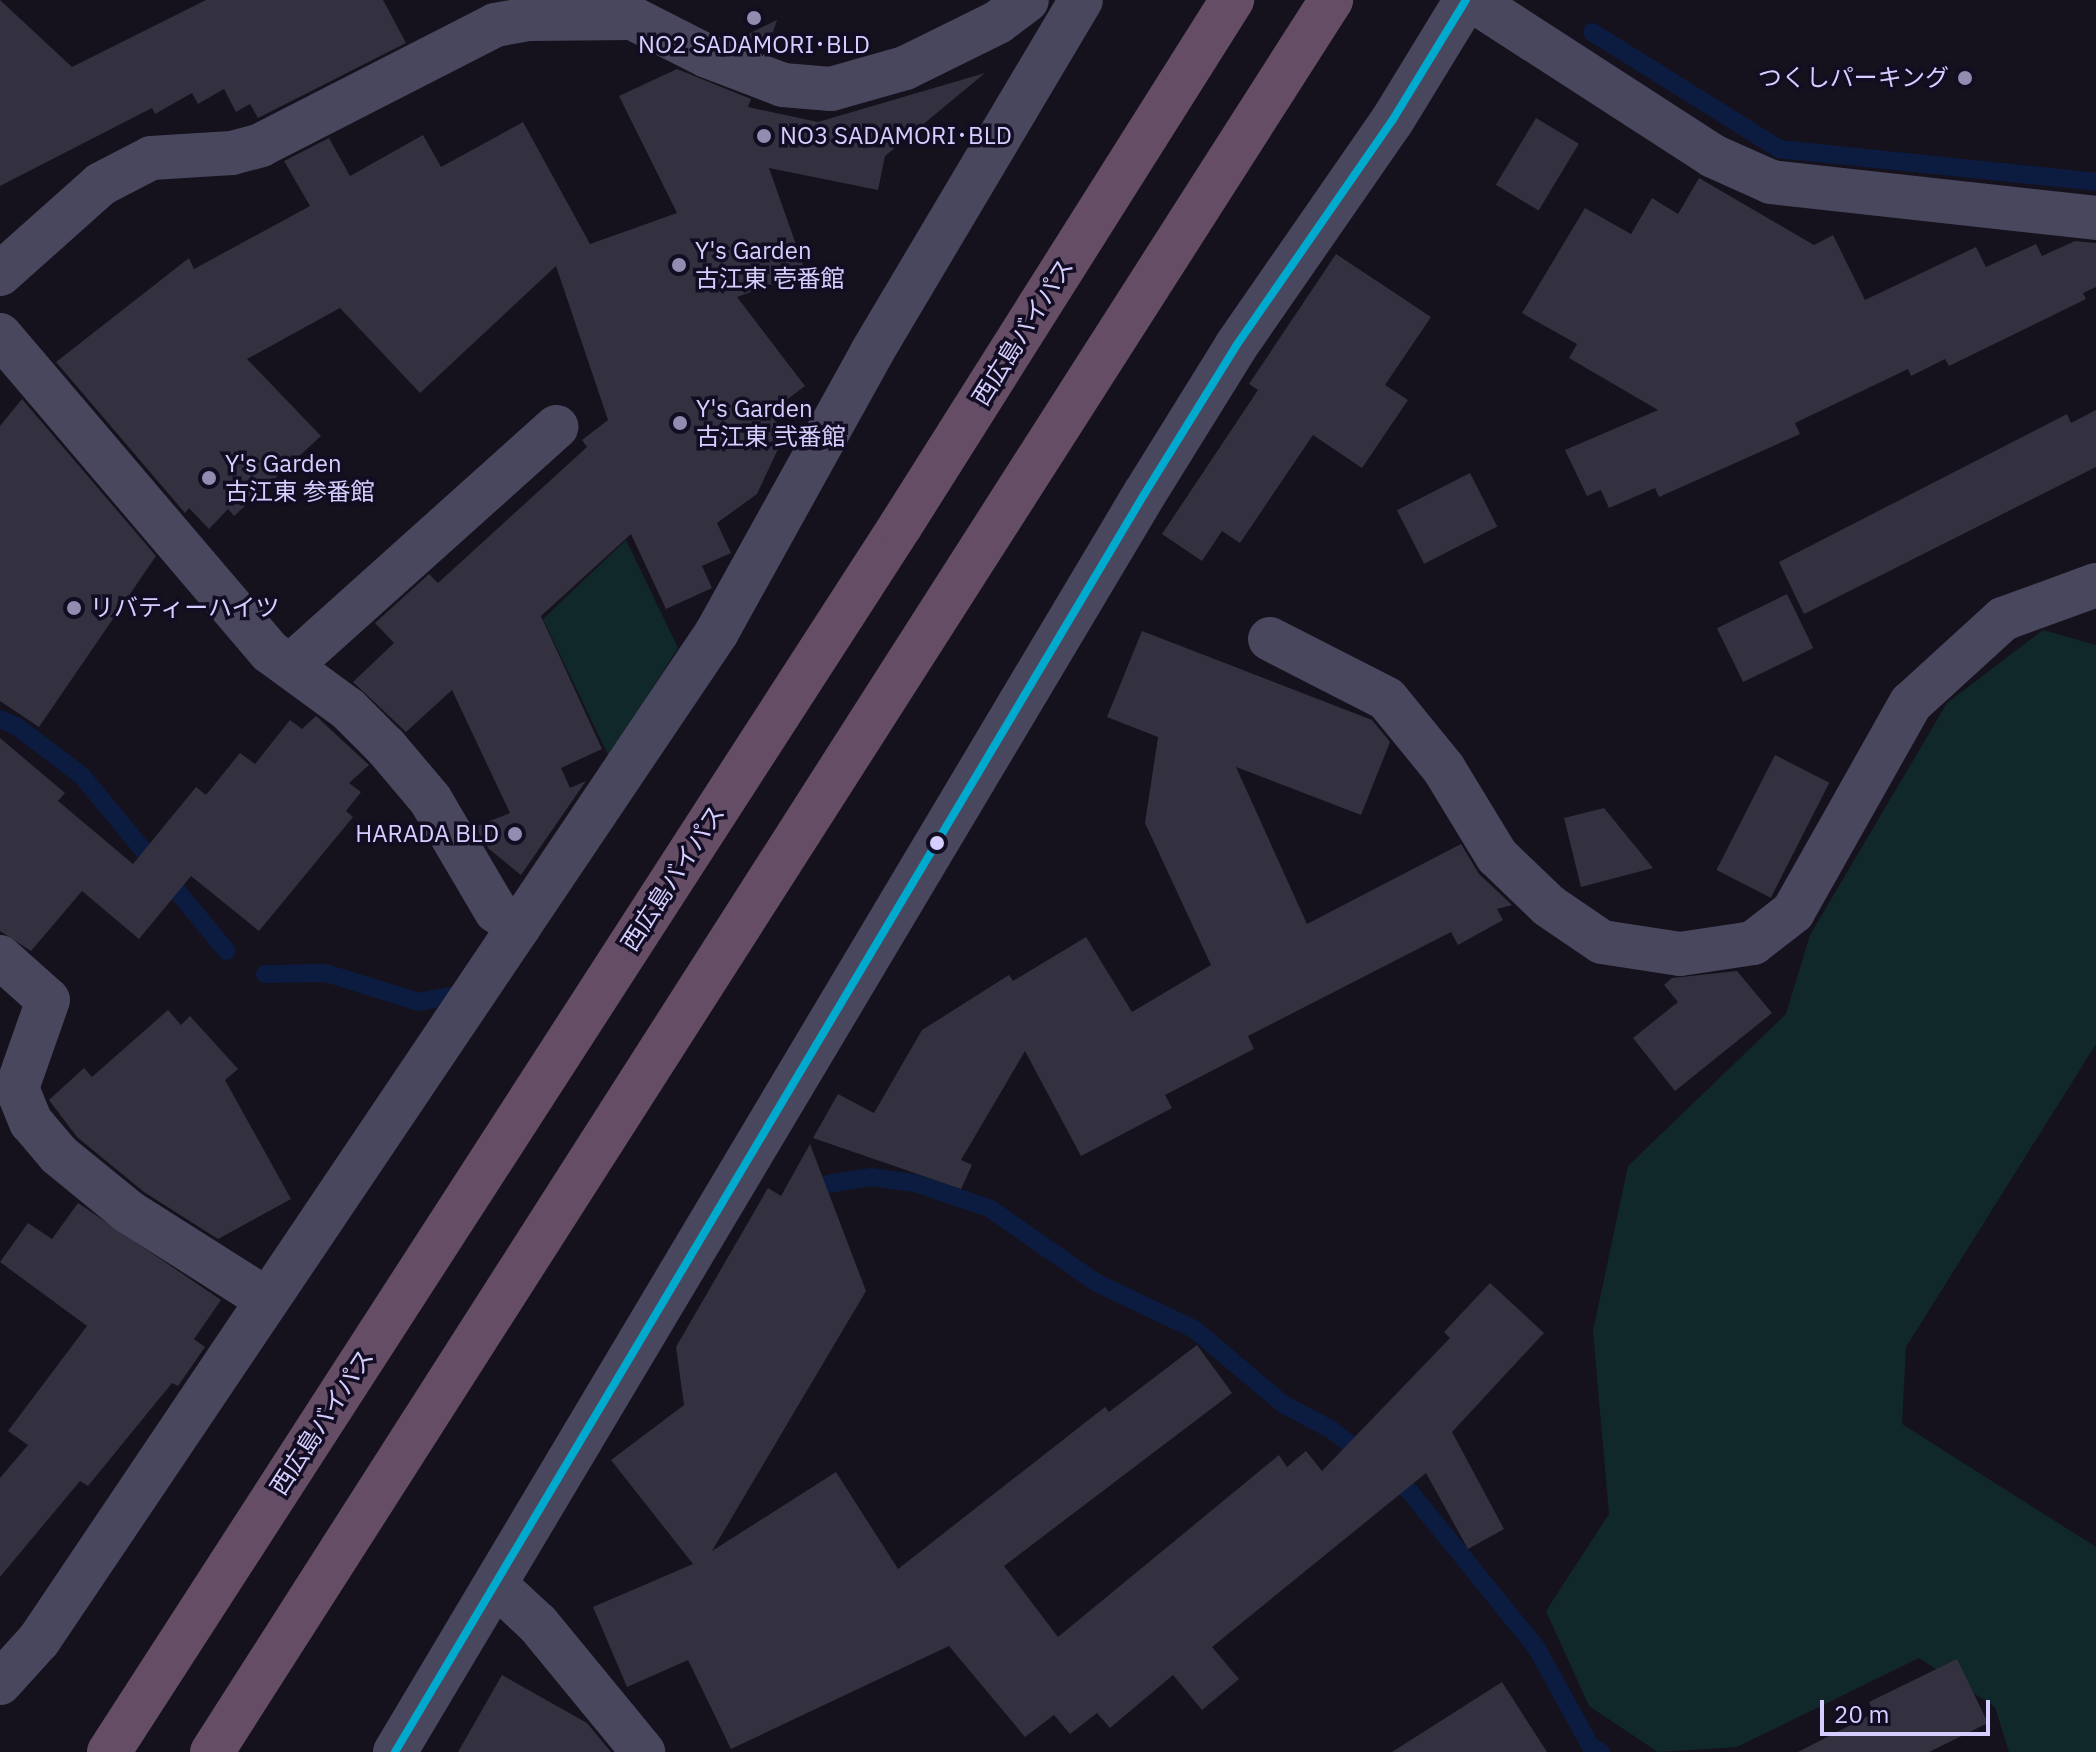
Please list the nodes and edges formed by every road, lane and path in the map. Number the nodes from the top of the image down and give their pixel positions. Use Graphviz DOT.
graph roads {
  1 [pos="1027,0"];
  2 [pos="1081,0"];
  3 [pos="1232,0"];
  4 [pos="1331,0"];
  5 [pos="1469,0"];
  6 [pos="2096,218"];
  7 [pos="0,274"];
  8 [pos="0,335"];
  9 [pos="556,427"];
  10 [pos="2096,585"];
  11 [pos="1270,639"];
  12 [pos="290,666"];
  13 [pos="519,927"];
  14 [pos="0,957"];
  15 [pos="266,1299"];
  16 [pos="496,1585"];
  17 [pos="0,1683"];
  18 [pos="109,1752"];
  19 [pos="212,1752"];
  20 [pos="395,1752"];
  21 [pos="643,1752"];
  1 -- 7 [label="street"];
  2 -- 13 [label="street"];
  3 -- 18 [label="highway, 西広島バイパス"];
  4 -- 19 [label="highway"];
  5 -- 6 [label="street"];
  5 -- 16 [label="street"];
  8 -- 12 [label="street"];
  9 -- 12 [label="street"];
  10 -- 11 [label="street"];
  12 -- 13 [label="street"];
  13 -- 15 [label="street"];
  14 -- 15 [label="street"];
  15 -- 17 [label="street"];
  16 -- 20 [label="street"];
  16 -- 21 [label="street"];
}
